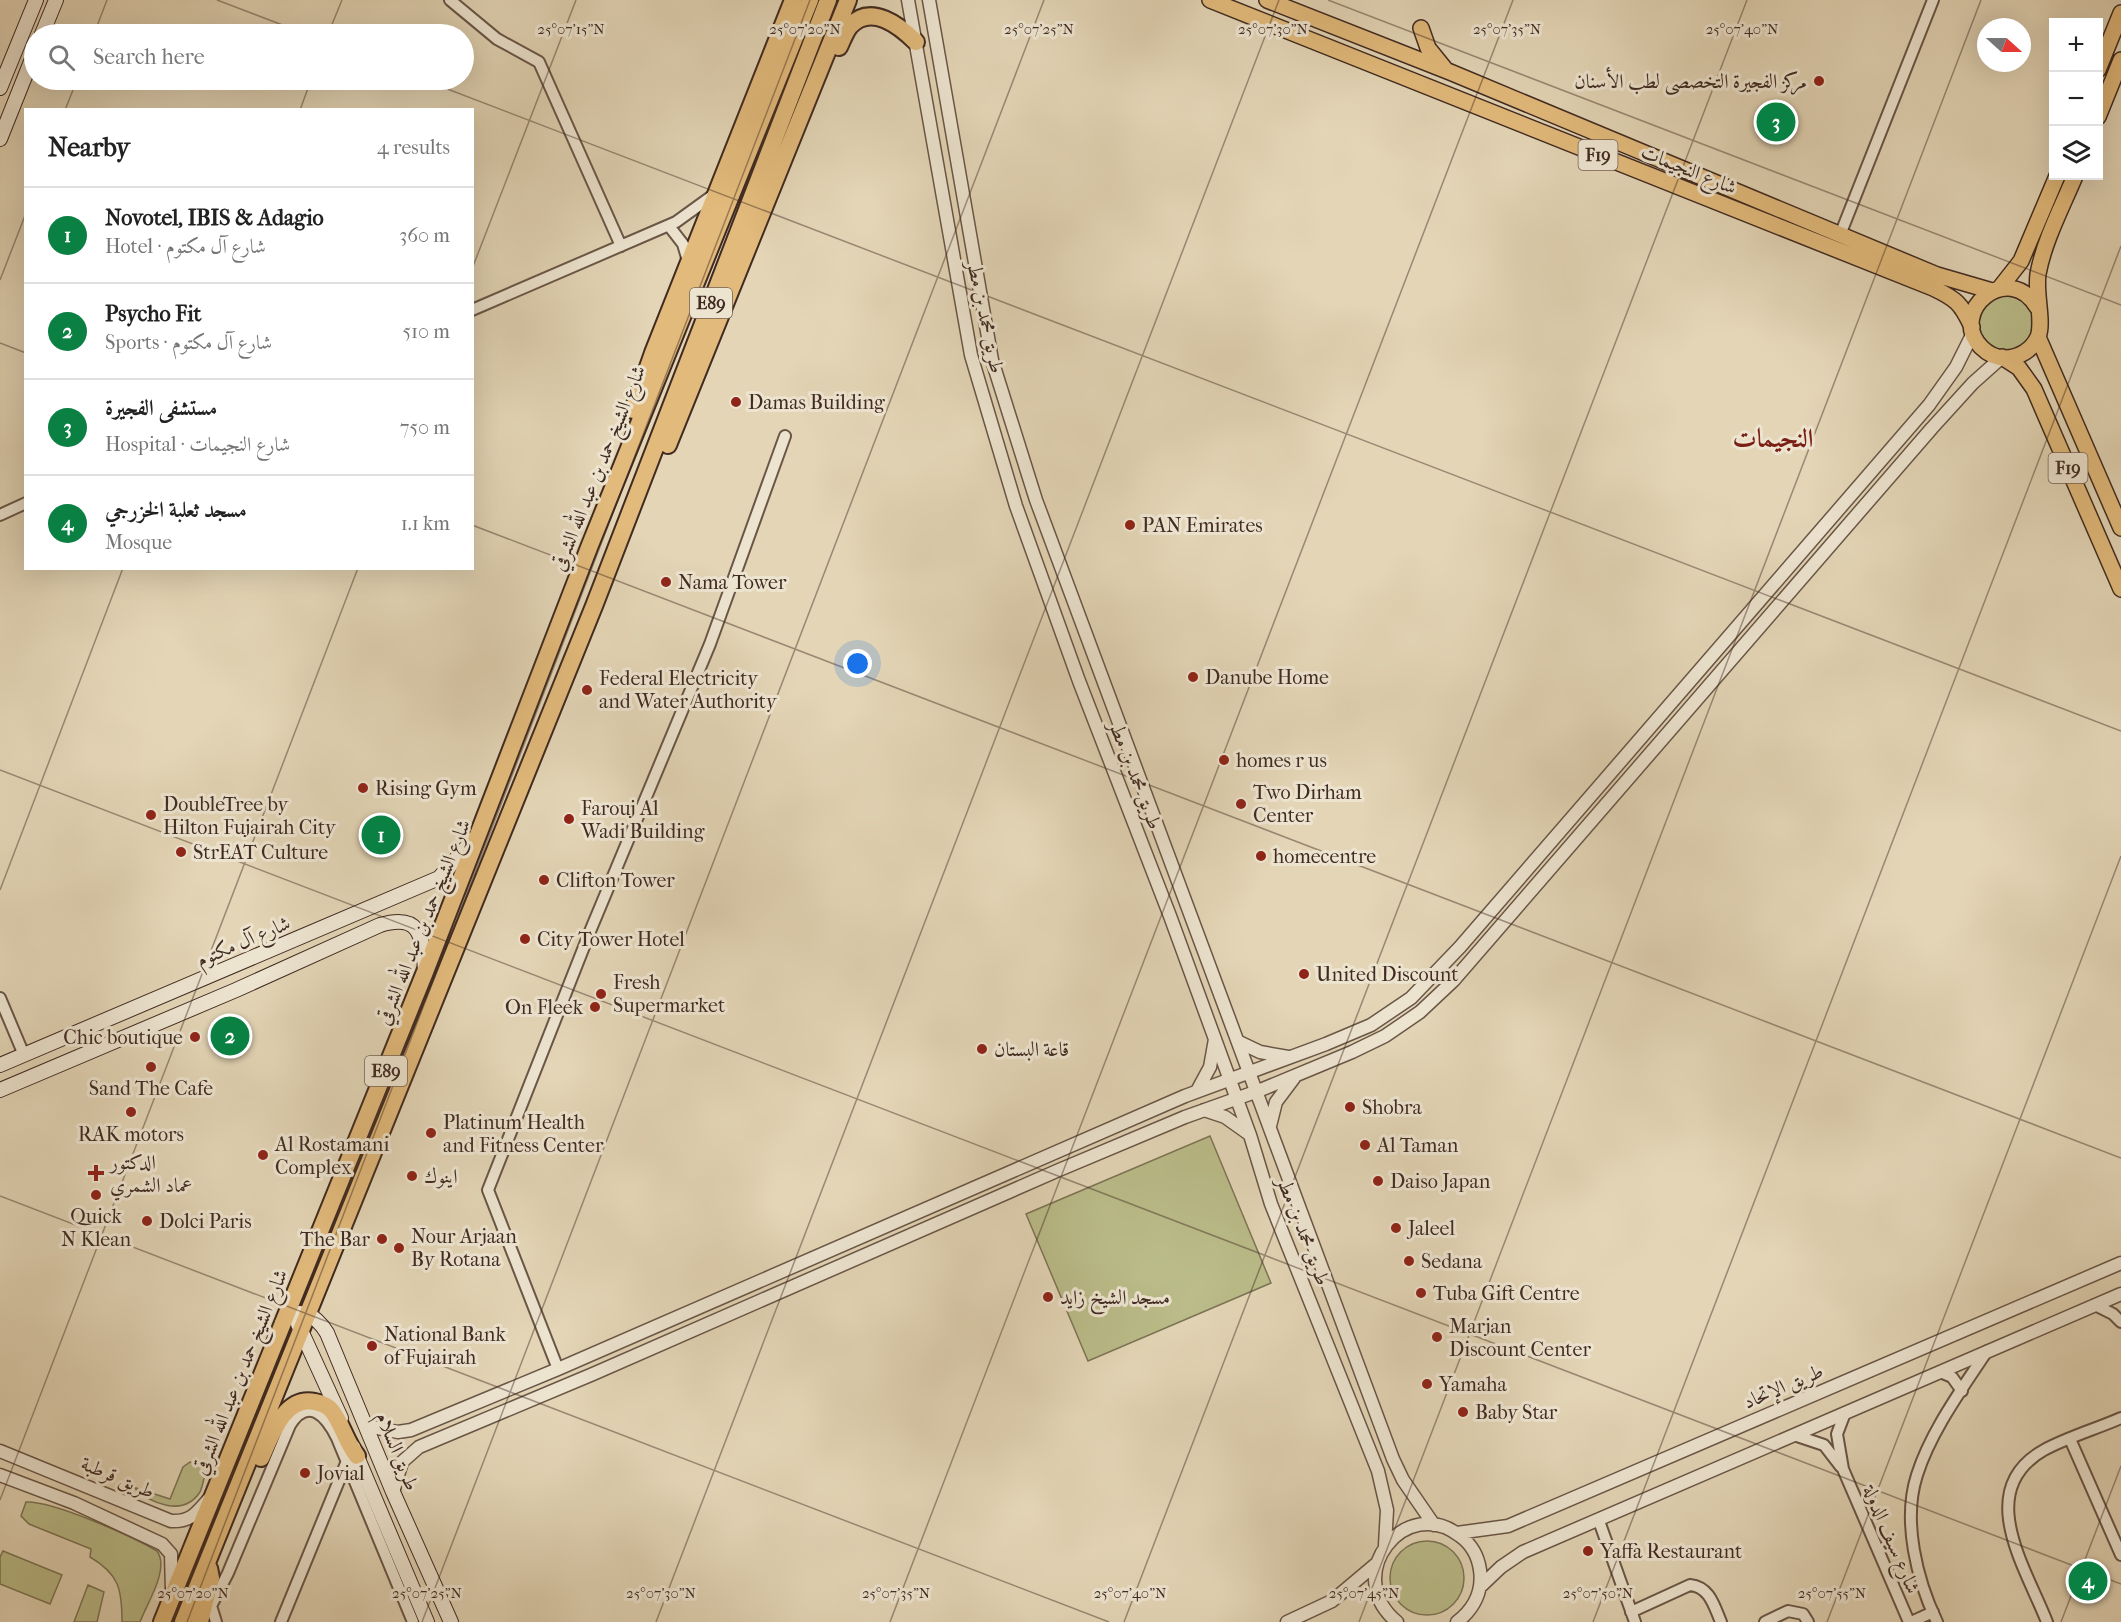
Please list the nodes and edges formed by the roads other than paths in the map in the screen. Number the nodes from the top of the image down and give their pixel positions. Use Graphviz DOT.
graph roads {
  1 [pos="36,0"];
  2 [pos="56,0"];
  3 [pos="450,0"];
  4 [pos="794,0"];
  5 [pos="810,0"];
  6 [pos="828,0"];
  7 [pos="848,0"];
  8 [pos="908,0"];
  9 [pos="929,0"];
  10 [pos="1210,0"];
  11 [pos="1267,0"];
  12 [pos="1933,0"];
  13 [pos="2121,13"];
  14 [pos="26,24"];
  15 [pos="46,24"];
  16 [pos="1421,28"];
  17 [pos="24,29"];
  18 [pos="916,42"];
  19 [pos="2103,58"];
  20 [pos="2121,60"];
  21 [pos="1450,72"];
  22 [pos="24,79"];
  23 [pos="0,88"];
  24 [pos="809,93"];
  25 [pos="2103,105"];
  26 [pos="0,139"];
  27 [pos="2055,180"];
  28 [pos="2073,180"];
  29 [pos="719,188"];
  30 [pos="669,226"];
  31 [pos="1840,235"];
  32 [pos="621,246"];
  33 [pos="689,263"];
  34 [pos="1995,290"];
  35 [pos="2037,307"];
  36 [pos="474,309"];
  37 [pos="1972,330"];
  38 [pos="2038,337"];
  39 [pos="2001,357"];
  40 [pos="785,436"];
  41 [pos="24,505"];
  42 [pos="0,514"];
  43 [pos="2121,528"];
  44 [pos="590,545"];
  45 [pos="2121,589"];
  46 [pos="594,606"];
  47 [pos="483,827"];
  48 [pos="359,912"];
  49 [pos="358,934"];
  50 [pos="426,972"];
  51 [pos="0,998"];
  52 [pos="1215,1039"];
  53 [pos="1239,1042"];
  54 [pos="24,1055"];
  55 [pos="1293,1057"];
  56 [pos="0,1065"];
  57 [pos="1250,1072"];
  58 [pos="1298,1074"];
  59 [pos="1229,1080"];
  60 [pos="0,1090"];
  61 [pos="1197,1091"];
  62 [pos="1258,1091"];
  63 [pos="1237,1099"];
  64 [pos="1203,1110"];
  65 [pos="1270,1127"];
  66 [pos="1250,1135"];
  67 [pos="1065,1148"];
  68 [pos="354,1150"];
  69 [pos="1064,1168"];
  70 [pos="860,1237"];
  71 [pos="853,1259"];
  72 [pos="2121,1263"];
  73 [pos="316,1293"];
  74 [pos="2121,1294"];
  75 [pos="704,1305"];
  76 [pos="2095,1305"];
  77 [pos="2121,1308"];
  78 [pos="295,1317"];
  79 [pos="2121,1322"];
  80 [pos="703,1325"];
  81 [pos="301,1330"];
  82 [pos="274,1341"];
  83 [pos="1987,1351"];
  84 [pos="558,1369"];
  85 [pos="1940,1372"];
  86 [pos="1962,1391"];
  87 [pos="488,1399"];
  88 [pos="1845,1413"];
  89 [pos="489,1416"];
  90 [pos="2121,1418"];
  91 [pos="367,1426"];
  92 [pos="1794,1435"];
  93 [pos="2070,1439"];
  94 [pos="0,1451"];
  95 [pos="352,1458"];
  96 [pos="1843,1469"];
  97 [pos="0,1475"];
  98 [pos="82,1483"];
  99 [pos="393,1492"];
  100 [pos="213,1494"];
  101 [pos="74,1503"];
  102 [pos="230,1505"];
  103 [pos="1599,1521"];
  104 [pos="1434,1525"];
  105 [pos="1457,1533"];
  106 [pos="218,1535"];
  107 [pos="1385,1545"];
  108 [pos="2121,1555"];
  109 [pos="207,1563"];
  110 [pos="1376,1564"];
  111 [pos="1480,1587"];
  112 [pos="172,1592"];
  113 [pos="209,1601"];
  114 [pos="1473,1606"];
  115 [pos="1633,1617"];
  116 [pos="1935,1617"];
  117 [pos="153,1622"];
  118 [pos="162,1622"];
  119 [pos="183,1622"];
  120 [pos="200,1622"];
  121 [pos="216,1622"];
  122 [pos="281,1622"];
  123 [pos="413,1622"];
  124 [pos="427,1622"];
  125 [pos="451,1622"];
  126 [pos="1287,1622"];
  127 [pos="1397,1622"];
  128 [pos="1457,1622"];
  129 [pos="1470,1622"];
  130 [pos="1721,1622"];
  131 [pos="1765,1622"];
  132 [pos="1808,1622"];
  133 [pos="1910,1622"];
  134 [pos="2048,1622"];
  1 -- 14 [label="main road"];
  2 -- 15 [label="main road"];
  3 -- 32 [label="street"];
  4 -- 29 [label="highway"];
  5 -- 44 [label="highway, شارع الشيخ حمد بن عبد الله الشرقي / E89"];
  6 -- 46 [label="highway, شارع الشيخ حمد بن عبد الله الشرقي / E89"];
  7 -- 24 [label="highway"];
  8 -- 18 [label="street, طريق محمد بن مطر"];
  9 -- 53 [label="street, طريق محمد بن مطر"];
  10 -- 37 [label="main road, شارع النجيمات / F19"];
  11 -- 21 [label="main road, شارع النجيمات / F19"];
  12 -- 31 [label="street"];
  13 -- 19 [label="main road"];
  16 -- 21 [label="main road"];
  17 -- 23 [label="main road"];
  18 -- 24 [label="highway"];
  18 -- 52 [label="street, طريق محمد بن مطر"];
  20 -- 25 [label="main road"];
  21 -- 31 [label="main road, شارع النجيمات / F19"];
  22 -- 26 [label="main road"];
  24 -- 46 [label="highway"];
  27 -- 34 [label="main road"];
  28 -- 35 [label="main road"];
  29 -- 30 [label="street"];
  29 -- 33 [label="highway"];
  30 -- 32 [label="street"];
  30 -- 33 [label="street"];
  31 -- 34 [label="main road, شارع النجيمات / F19"];
  32 -- 36 [label="street"];
  33 -- 44 [label="highway"];
  34 -- 35 [label="main road, F19"];
  34 -- 37 [label="main road"];
  35 -- 38 [label="main road, F19"];
  37 -- 39 [label="main road, F19"];
  37 -- 55 [label="street"];
  38 -- 39 [label="main road"];
  38 -- 43 [label="main road, F19"];
  39 -- 45 [label="main road, F19"];
  39 -- 58 [label="street"];
  40 -- 84 [label="street"];
  41 -- 42 [label="street"];
  44 -- 47 [label="highway, شارع الشيخ حمد بن عبد الله الشرقي / E89"];
  46 -- 73 [label="highway, شارع الشيخ حمد بن عبد الله الشرقي / E89"];
  47 -- 48 [label="main road, شارع آل مكتوم"];
  47 -- 50 [label="highway, شارع الشيخ حمد بن عبد الله الشرقي / E89"];
  48 -- 49 [label="main road"];
  48 -- 54 [label="main road, شارع آل مكتوم"];
  49 -- 50 [label="main road, شارع آل مكتوم"];
  49 -- 60 [label="main road, شارع آل مكتوم"];
  50 -- 68 [label="highway, شارع الشيخ حمد بن عبد الله الشرقي / E89"];
  51 -- 54 [label="street"];
  52 -- 59 [label="street, طريق محمد بن مطر"];
  52 -- 61 [label="street"];
  53 -- 55 [label="street"];
  53 -- 57 [label="street, طريق محمد بن مطر"];
  54 -- 56 [label="main road, شارع آل مكتوم"];
  55 -- 57 [label="street"];
  57 -- 59 [label="street"];
  57 -- 62 [label="street, طريق محمد بن مطر"];
  58 -- 62 [label="street"];
  58 -- 65 [label="street"];
  59 -- 61 [label="street"];
  59 -- 63 [label="street, طريق محمد بن مطر"];
  61 -- 67 [label="street"];
  62 -- 63 [label="street"];
  62 -- 65 [label="street, طريق محمد بن مطر"];
  63 -- 64 [label="street"];
  63 -- 66 [label="street, طريق محمد بن مطر"];
  64 -- 66 [label="street"];
  64 -- 69 [label="street"];
  65 -- 104 [label="street, طريق محمد بن مطر"];
  66 -- 107 [label="street, طريق محمد بن مطر"];
  67 -- 69 [label="street"];
  67 -- 70 [label="street"];
  68 -- 73 [label="highway"];
  68 -- 78 [label="highway, شارع الشيخ حمد بن عبد الله الشرقي / E89"];
  69 -- 71 [label="street"];
  70 -- 71 [label="street"];
  70 -- 75 [label="street"];
  71 -- 80 [label="street"];
  72 -- 105 [label="street, طريق اﻹتحاد"];
  73 -- 78 [label="highway, شارع الشيخ حمد بن عبد الله الشرقي / E89"];
  74 -- 76 [label="street"];
  75 -- 80 [label="street"];
  75 -- 84 [label="street"];
  76 -- 79 [label="street"];
  76 -- 83 [label="street"];
  77 -- 79 [label="street"];
  78 -- 81 [label="highway, شارع الشيخ حمد بن عبد الله الشرقي / E89"];
  78 -- 82 [label="highway, شارع الشيخ حمد بن عبد الله الشرقي / E89"];
  78 -- 91 [label="main road, طريق السلام"];
  80 -- 89 [label="street"];
  81 -- 95 [label="main road, طريق السلام"];
  81 -- 102 [label="highway, شارع الشيخ حمد بن عبد الله الشرقي / E89"];
  82 -- 100 [label="highway, شارع الشيخ حمد بن عبد الله الشرقي / E89"];
  82 -- 102 [label="highway"];
  83 -- 85 [label="street"];
  83 -- 86 [label="street"];
  84 -- 87 [label="street"];
  85 -- 86 [label="street"];
  85 -- 88 [label="street"];
  86 -- 116 [label="street"];
  87 -- 89 [label="street"];
  87 -- 91 [label="street"];
  88 -- 92 [label="street"];
  88 -- 96 [label="street, شارع سيف الدولة"];
  89 -- 99 [label="street"];
  90 -- 93 [label="street"];
  91 -- 99 [label="main road, طريق السلام"];
  92 -- 96 [label="street, شارع سيف الدولة"];
  92 -- 103 [label="street"];
  93 -- 108 [label="street"];
  93 -- 134 [label="street"];
  94 -- 98 [label="street, طريق قرطبة"];
  95 -- 106 [label="highway"];
  95 -- 113 [label="street"];
  95 -- 122 [label="street"];
  95 -- 123 [label="street"];
  95 -- 124 [label="main road, طريق السلام"];
  96 -- 133 [label="street, شارع سيف الدولة"];
  97 -- 101 [label="street"];
  98 -- 100 [label="street, طريق قرطبة"];
  98 -- 101 [label="street"];
  99 -- 125 [label="main road, طريق السلام"];
  100 -- 112 [label="highway, شارع الشيخ حمد بن عبد الله الشرقي / E89"];
  101 -- 112 [label="street"];
  102 -- 106 [label="highway, شارع الشيخ حمد بن عبد الله الشرقي / E89"];
  103 -- 111 [label="street"];
  103 -- 115 [label="street"];
  104 -- 105 [label="street"];
  104 -- 107 [label="street"];
  105 -- 111 [label="street"];
  106 -- 109 [label="highway, شارع الشيخ حمد بن عبد الله الشرقي / E89"];
  107 -- 110 [label="street"];
  109 -- 113 [label="highway"];
  109 -- 119 [label="highway, شارع الشيخ حمد بن عبد الله الشرقي / E89"];
  110 -- 126 [label="street"];
  110 -- 127 [label="street"];
  111 -- 114 [label="street"];
  112 -- 117 [label="highway"];
  112 -- 118 [label="highway, شارع الشيخ حمد بن عبد الله الشرقي / E89"];
  113 -- 120 [label="highway"];
  113 -- 121 [label="street"];
  114 -- 128 [label="street"];
  114 -- 129 [label="street"];
  115 -- 130 [label="street"];
  116 -- 133 [label="street"];
  131 -- 132 [label="street"];
}
